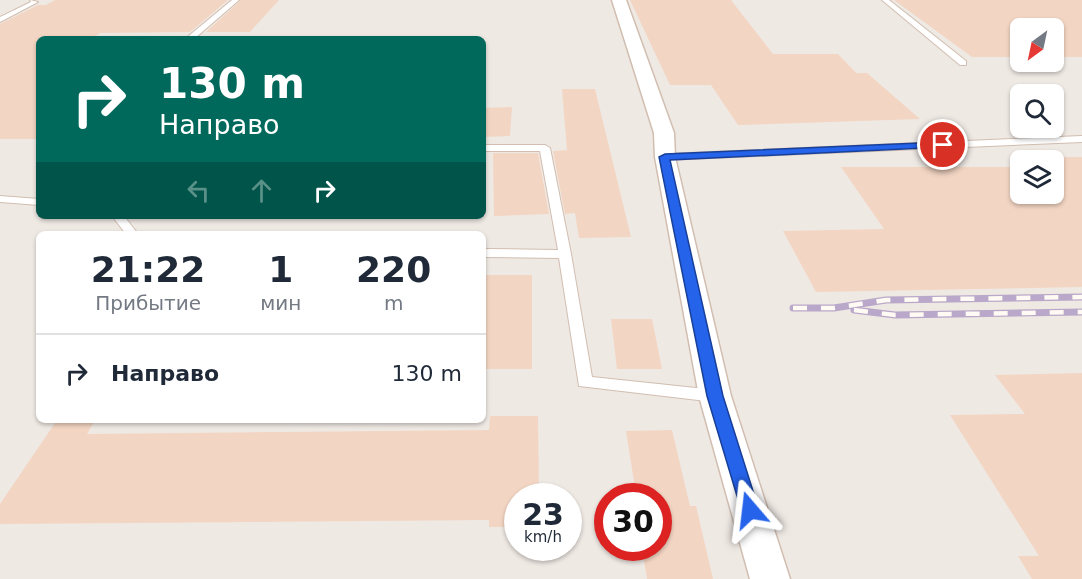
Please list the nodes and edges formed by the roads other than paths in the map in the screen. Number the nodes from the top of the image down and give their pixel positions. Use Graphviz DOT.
graph roads {
  1 [pos="33,0"];
  2 [pos="236,0"];
  3 [pos="619,0"];
  4 [pos="885,0"];
  5 [pos="0,20"];
  6 [pos="193,36"];
  7 [pos="963,63"];
  8 [pos="1082,140"];
  9 [pos="486,148"];
  10 [pos="665,157"];
  11 [pos="0,199"];
  12 [pos="36,202"];
  13 [pos="120,219"];
  14 [pos="130,231"];
  15 [pos="486,253"];
  16 [pos="565,254"];
  17 [pos="715,396"];
  18 [pos="770,579"];
  1 -- 5 [label="lane"];
  2 -- 6 [label="lane"];
  3 -- 10 [label="street"];
  4 -- 7 [label="lane"];
  8 -- 10 [label="lane"];
  9 -- 16 [label="lane"];
  10 -- 17 [label="street"];
  11 -- 12 [label="lane"];
  13 -- 14 [label="lane"];
  15 -- 16 [label="lane"];
  16 -- 17 [label="lane"];
  17 -- 18 [label="street"];
}
